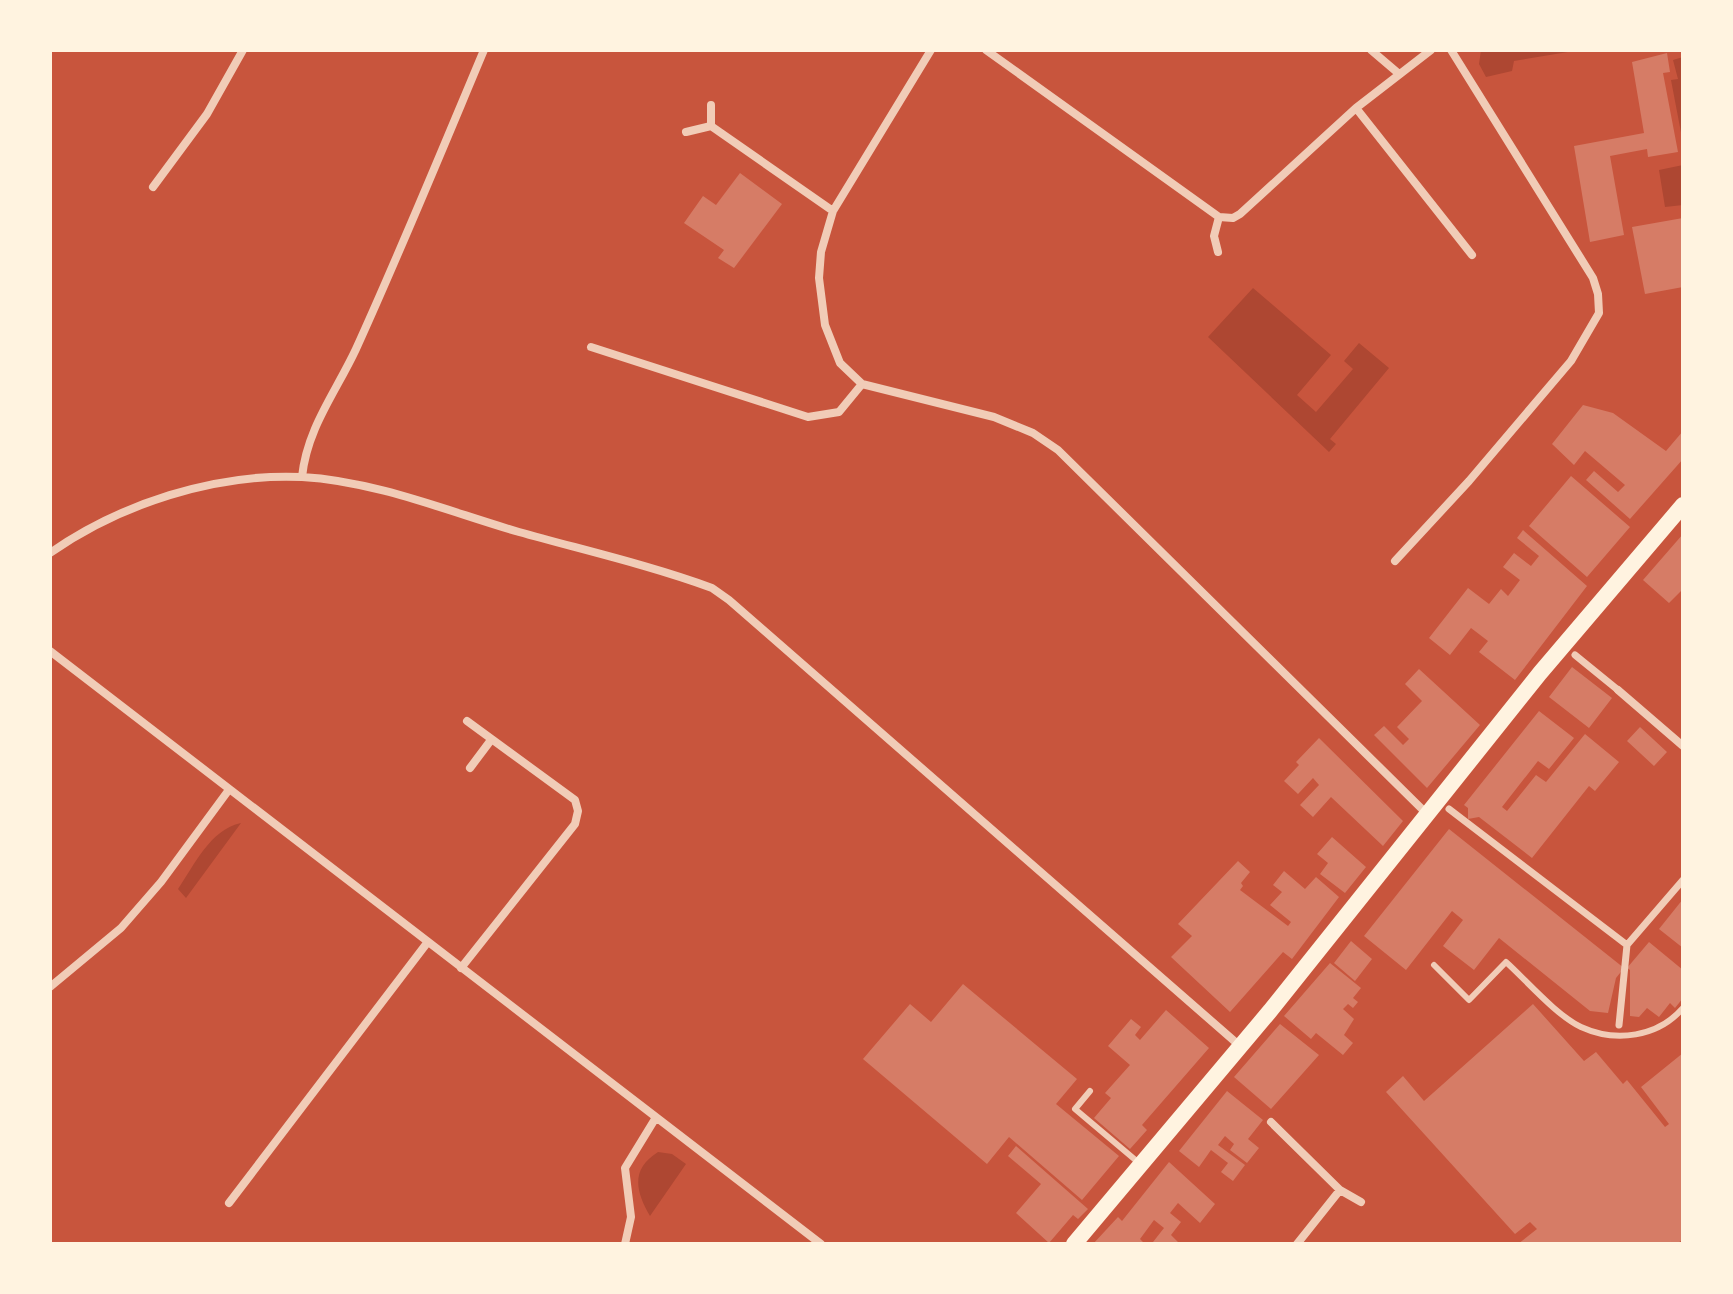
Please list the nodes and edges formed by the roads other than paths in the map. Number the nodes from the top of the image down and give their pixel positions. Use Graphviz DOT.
graph roads {
  1 [pos="243,50"];
  2 [pos="484,50"];
  3 [pos="931,50"];
  4 [pos="986,50"];
  5 [pos="1371,50"];
  6 [pos="1431,50"];
  7 [pos="1451,50"];
  8 [pos="1398,73"];
  9 [pos="711,105"];
  10 [pos="1356,108"];
  11 [pos="711,126"];
  12 [pos="686,132"];
  13 [pos="153,187"];
  14 [pos="833,211"];
  15 [pos="1219,217"];
  16 [pos="1218,252"];
  17 [pos="1472,255"];
  18 [pos="591,347"];
  19 [pos="862,384"];
  20 [pos="302,477"];
  21 [pos="1683,505"];
  22 [pos="50,553"];
  23 [pos="1395,561"];
  24 [pos="1569,650"];
  25 [pos="50,651"];
  26 [pos="1618,690"];
  27 [pos="467,721"];
  28 [pos="491,740"];
  29 [pos="1683,746"];
  30 [pos="470,768"];
  31 [pos="228,791"];
  32 [pos="1449,809"];
  33 [pos="1428,815"];
  34 [pos="1683,880"];
  35 [pos="427,943"];
  36 [pos="1627,945"];
  37 [pos="1434,965"];
  38 [pos="461,968"];
  39 [pos="50,987"];
  40 [pos="1683,1008"];
  41 [pos="1619,1025"];
  42 [pos="1240,1046"];
  43 [pos="1090,1091"];
  44 [pos="655,1119"];
  45 [pos="1271,1122"];
  46 [pos="1142,1166"];
  47 [pos="1340,1190"];
  48 [pos="1361,1202"];
  49 [pos="229,1203"];
  50 [pos="625,1244"];
  51 [pos="821,1244"];
  52 [pos="1074,1244"];
  53 [pos="1297,1244"];
  1 -- 13 [label="street"];
  2 -- 20 [label="street"];
  3 -- 14 [label="street"];
  4 -- 15 [label="street"];
  5 -- 8 [label="street"];
  6 -- 8 [label="street"];
  7 -- 23 [label="street"];
  8 -- 10 [label="street"];
  9 -- 11 [label="street"];
  10 -- 15 [label="street"];
  10 -- 17 [label="street"];
  11 -- 12 [label="street"];
  11 -- 14 [label="street"];
  14 -- 19 [label="street"];
  15 -- 16 [label="street"];
  18 -- 19 [label="street"];
  19 -- 33 [label="street"];
  20 -- 22 [label="street"];
  20 -- 42 [label="street"];
  21 -- 24 [label="main road"];
  24 -- 26 [label="street"];
  24 -- 33 [label="main road"];
  25 -- 31 [label="street"];
  26 -- 29 [label="street"];
  27 -- 28 [label="street"];
  28 -- 30 [label="street"];
  28 -- 38 [label="street"];
  31 -- 35 [label="street"];
  31 -- 39 [label="street"];
  32 -- 36 [label="street"];
  33 -- 42 [label="main road"];
  34 -- 36 [label="street"];
  35 -- 38 [label="street"];
  35 -- 49 [label="street"];
  36 -- 41 [label="street"];
  37 -- 40 [label="lane"];
  38 -- 44 [label="street"];
  42 -- 46 [label="main road"];
  43 -- 46 [label="lane"];
  44 -- 50 [label="street"];
  44 -- 51 [label="street"];
  45 -- 47 [label="street"];
  46 -- 52 [label="main road"];
  47 -- 48 [label="street"];
  47 -- 53 [label="street"];
}
